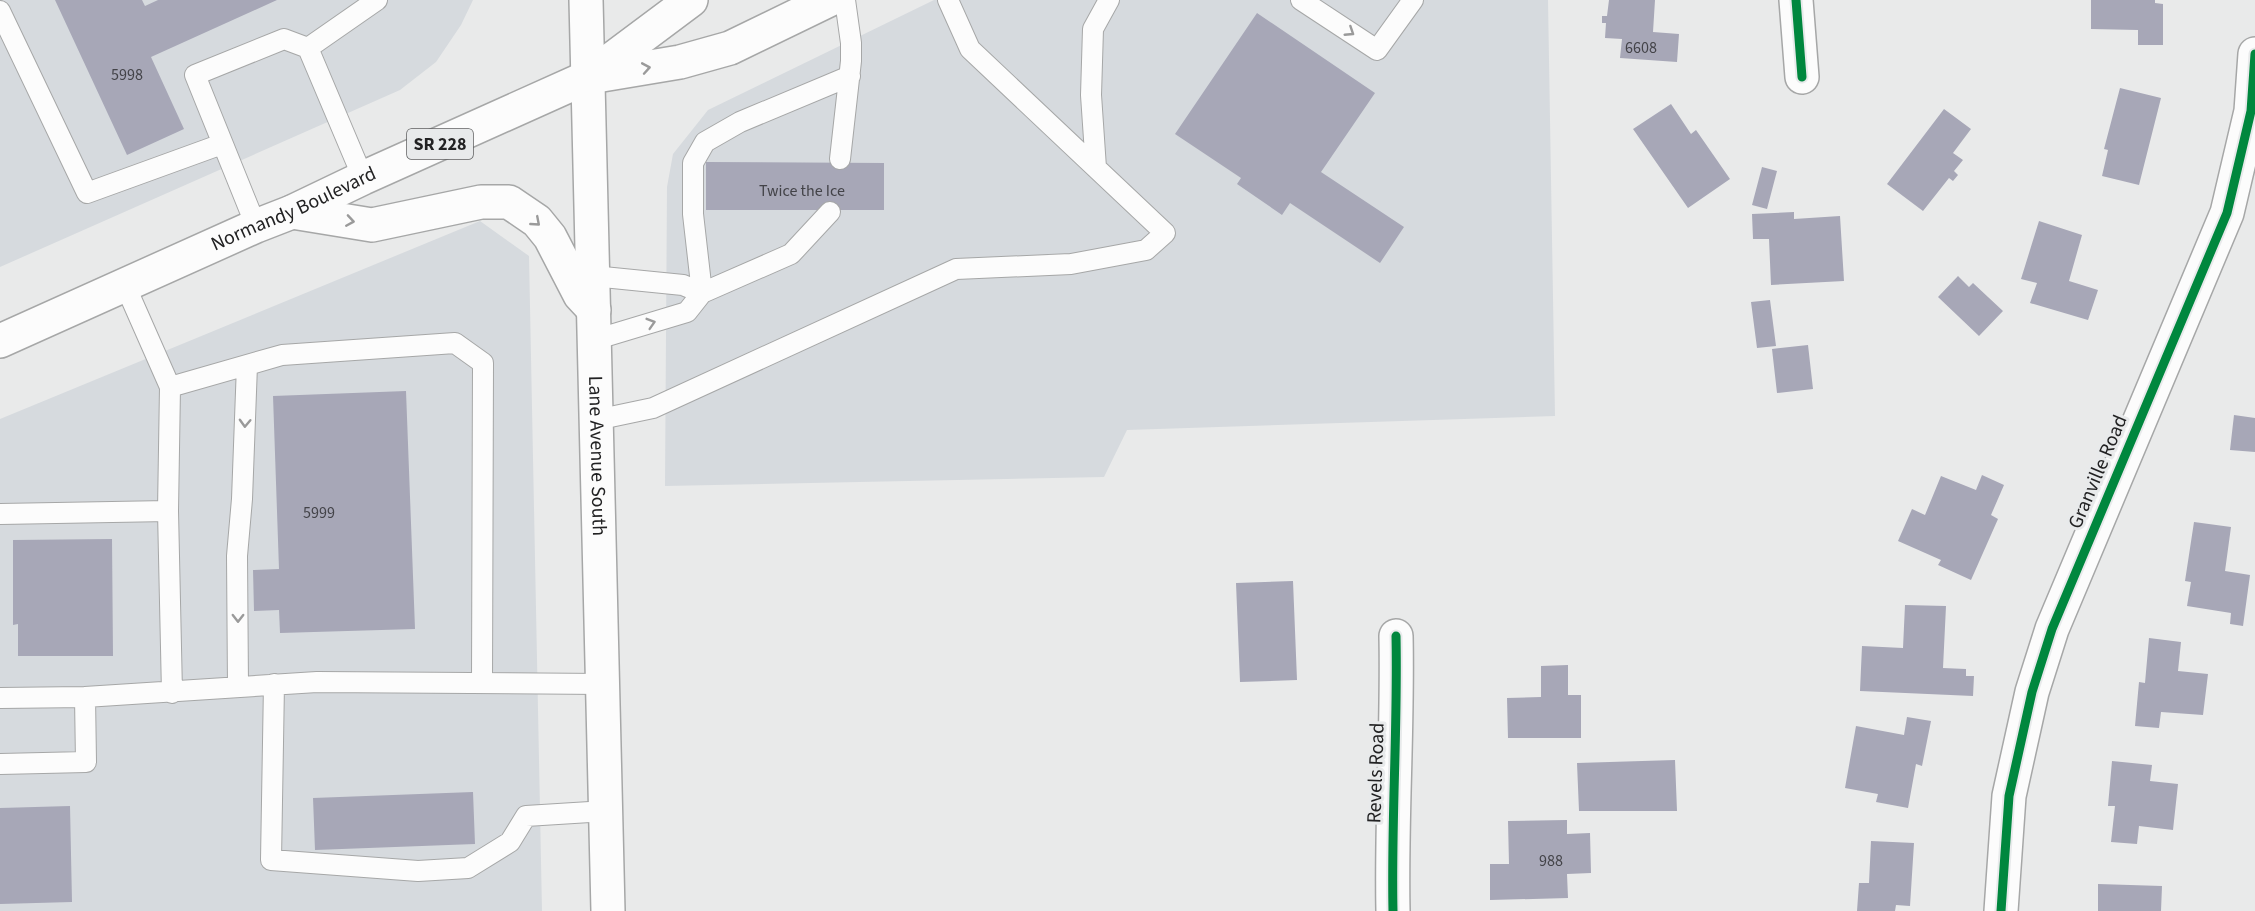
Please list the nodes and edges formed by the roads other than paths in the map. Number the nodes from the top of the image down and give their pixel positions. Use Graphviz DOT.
graph roads {
  1 [pos="377,0"];
  2 [pos="586,0"];
  3 [pos="691,0"];
  4 [pos="829,0"];
  5 [pos="845,0"];
  6 [pos="948,0"];
  7 [pos="1109,0"];
  8 [pos="1301,0"];
  9 [pos="1413,0"];
  10 [pos="1796,0"];
  11 [pos="0,11"];
  12 [pos="308,48"];
  13 [pos="2255,54"];
  14 [pos="850,76"];
  15 [pos="1802,76"];
  16 [pos="588,77"];
  17 [pos="222,144"];
  18 [pos="840,159"];
  19 [pos="1096,168"];
  20 [pos="363,178"];
  21 [pos="292,212"];
  22 [pos="830,212"];
  23 [pos="256,226"];
  24 [pos="593,276"];
  25 [pos="124,285"];
  26 [pos="702,293"];
  27 [pos="594,325"];
  28 [pos="0,340"];
  29 [pos="247,365"];
  30 [pos="170,387"];
  31 [pos="596,420"];
  32 [pos="168,511"];
  33 [pos="0,514"];
  34 [pos="1396,636"];
  35 [pos="482,682"];
  36 [pos="274,684"];
  37 [pos="603,684"];
  38 [pos="238,687"];
  39 [pos="172,693"];
  40 [pos="85,697"];
  41 [pos="0,699"];
  42 [pos="0,764"];
  43 [pos="606,811"];
  44 [pos="608,911"];
  45 [pos="1393,911"];
  46 [pos="2001,911"];
  1 -- 12 [label="lane"];
  2 -- 16 [label="main road, Lane Avenue South"];
  3 -- 16 [label="main road, Normandy Boulevard / SR 228"];
  16 -- 4 [label="main road, Normandy Boulevard / SR 228, one-way"];
  5 -- 14 [label="lane"];
  6 -- 19 [label="lane"];
  7 -- 19 [label="lane"];
  8 -- 9 [label="lane, one-way"];
  10 -- 15 [label="main road"];
  11 -- 17 [label="lane"];
  12 -- 17 [label="lane"];
  12 -- 20 [label="lane"];
  13 -- 46 [label="main road, Granville Road"];
  14 -- 18 [label="lane"];
  14 -- 26 [label="lane"];
  16 -- 20 [label="main road, Normandy Boulevard / SR 228"];
  16 -- 24 [label="main road, Lane Avenue South"];
  17 -- 23 [label="lane"];
  19 -- 31 [label="lane"];
  20 -- 21 [label="main road, Normandy Boulevard / SR 228"];
  21 -- 23 [label="main road, Normandy Boulevard / SR 228"];
  21 -- 27 [label="main road, one-way"];
  22 -- 26 [label="lane"];
  23 -- 25 [label="main road, Normandy Boulevard / SR 228"];
  24 -- 26 [label="lane"];
  24 -- 27 [label="main road, Lane Avenue South"];
  25 -- 28 [label="main road, Normandy Boulevard / SR 228"];
  25 -- 30 [label="lane"];
  27 -- 26 [label="lane, one-way"];
  27 -- 31 [label="main road, Lane Avenue South"];
  29 -- 30 [label="lane"];
  29 -- 35 [label="lane"];
  29 -- 38 [label="lane, one-way"];
  30 -- 32 [label="lane"];
  31 -- 37 [label="main road, Lane Avenue South"];
  32 -- 33 [label="lane"];
  32 -- 39 [label="lane"];
  34 -- 45 [label="main road, Revels Road"];
  35 -- 36 [label="lane"];
  35 -- 37 [label="lane"];
  36 -- 38 [label="lane"];
  36 -- 43 [label="lane"];
  37 -- 43 [label="main road, Lane Avenue South"];
  38 -- 39 [label="lane"];
  39 -- 40 [label="lane"];
  40 -- 41 [label="lane"];
  40 -- 42 [label="lane"];
  43 -- 44 [label="main road, Lane Avenue South"];
}
